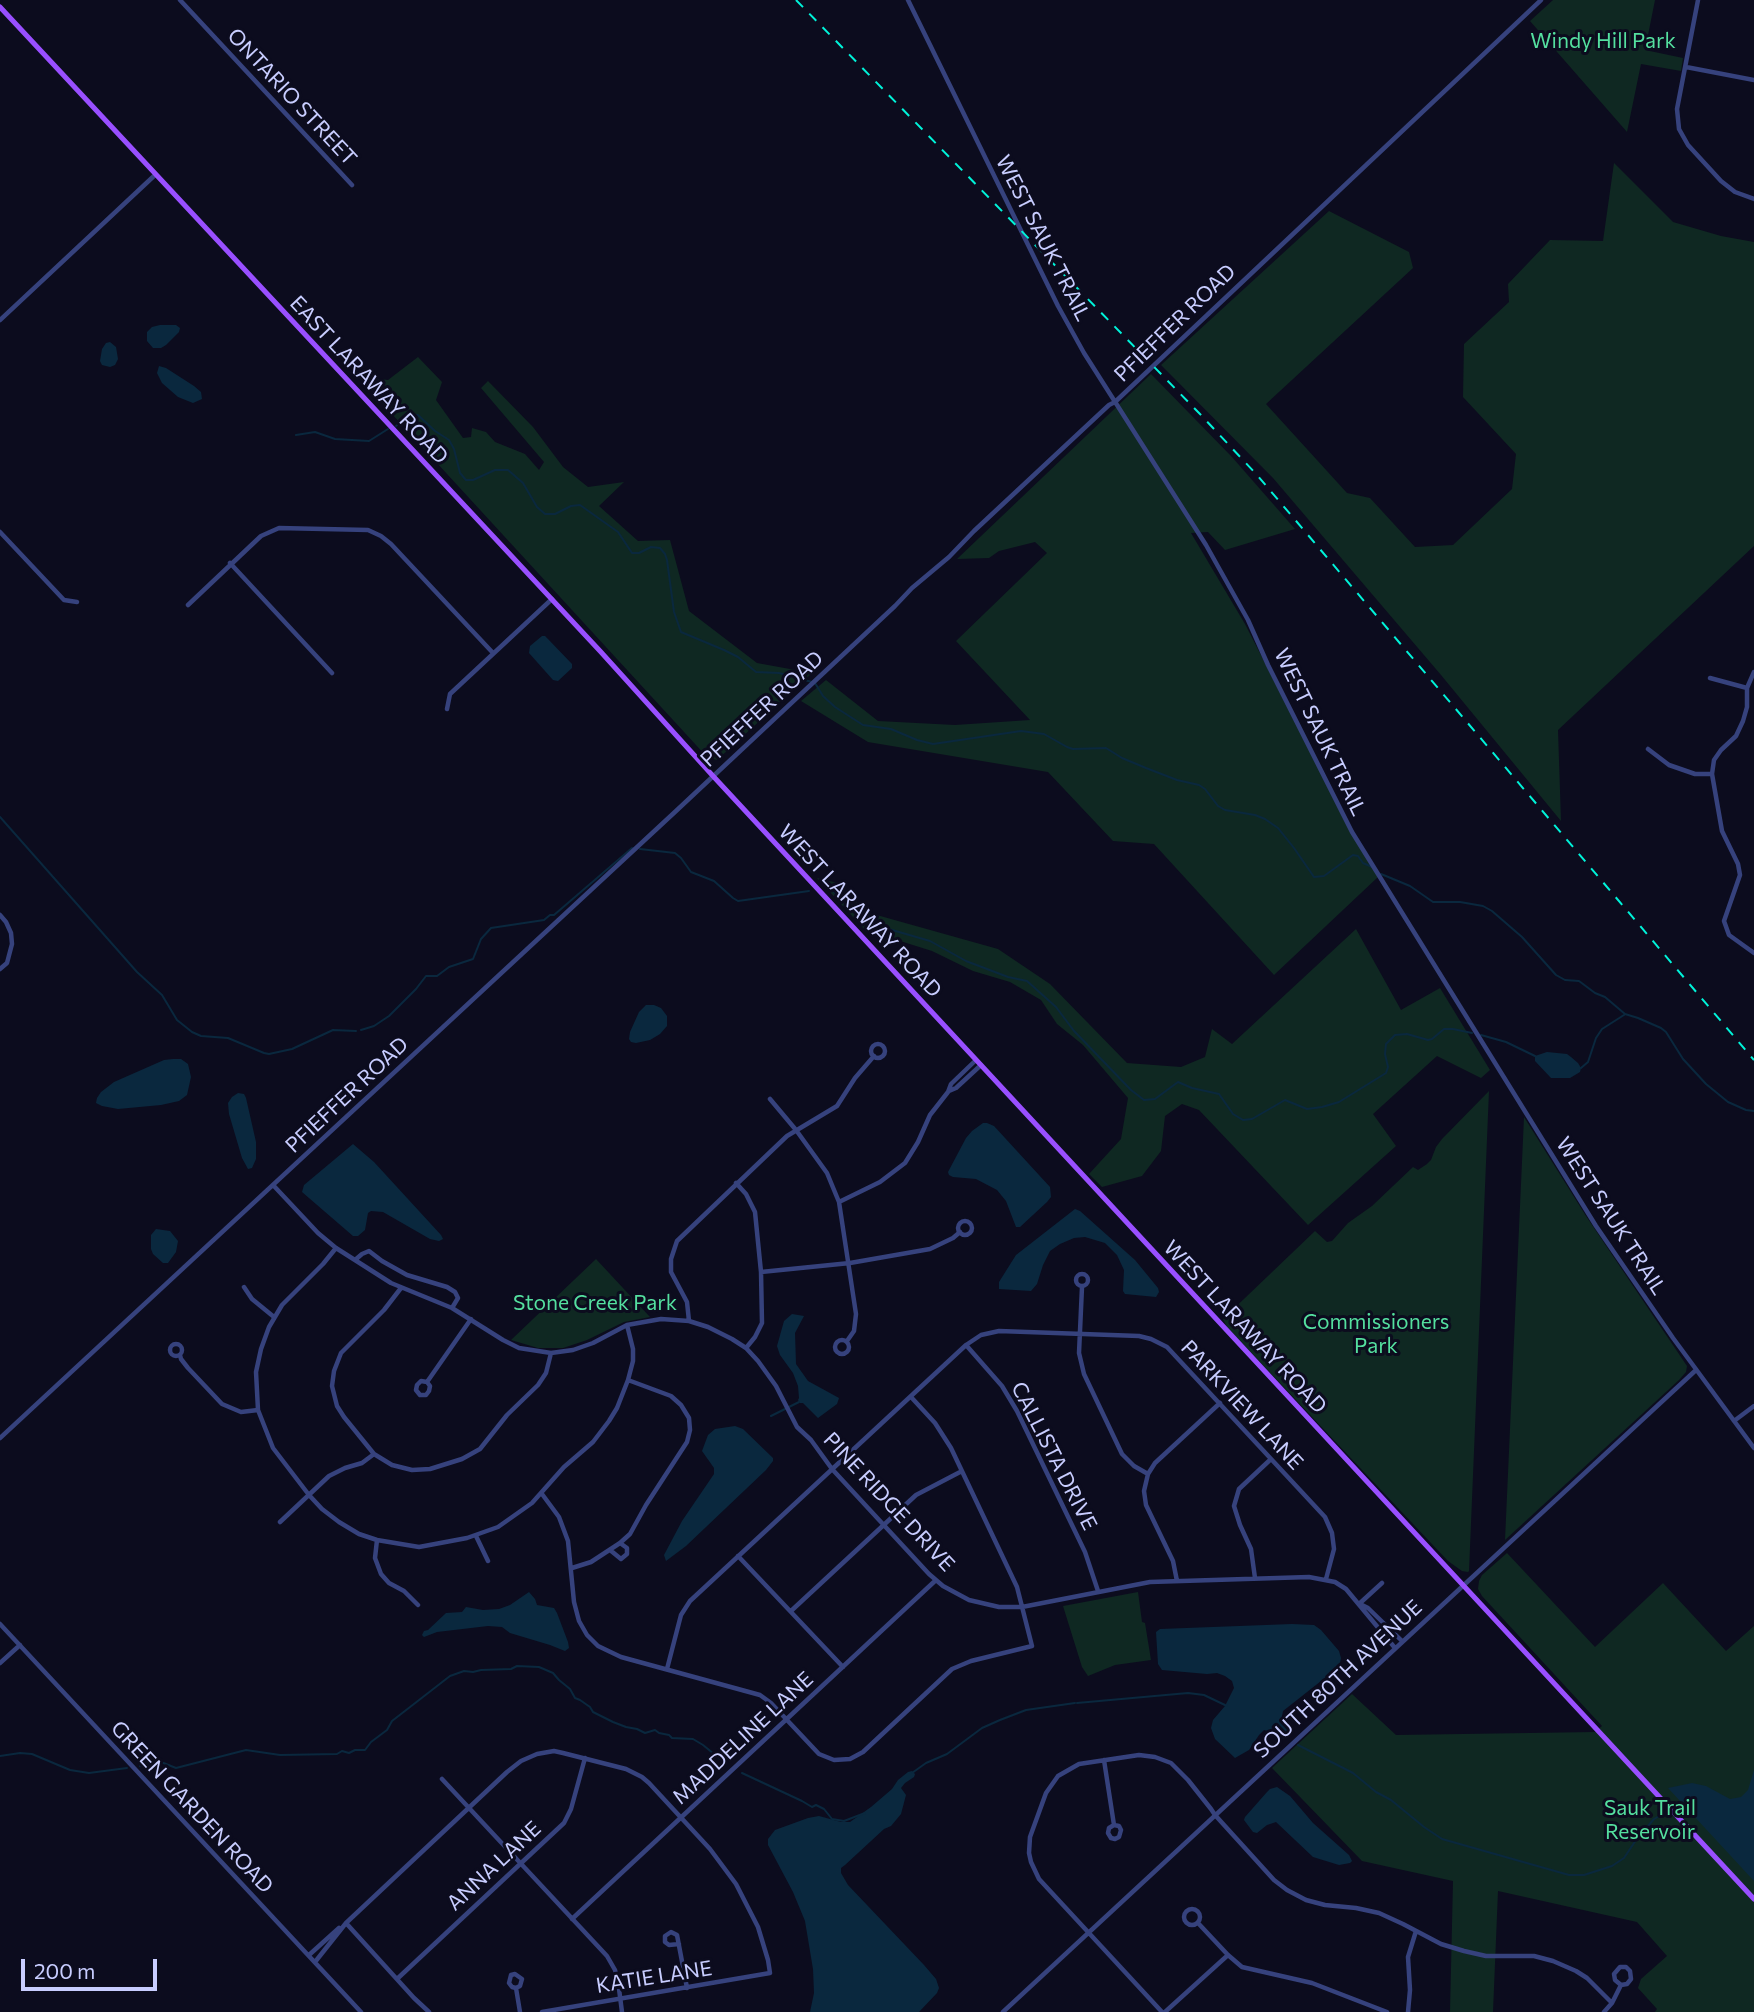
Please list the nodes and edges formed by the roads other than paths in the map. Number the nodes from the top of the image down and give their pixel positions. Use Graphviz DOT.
graph roads {
  1 [pos="180,0"];
  2 [pos="908,0"];
  3 [pos="1541,0"];
  4 [pos="1698,0"];
  5 [pos="0,6"];
  6 [pos="1686,67"];
  7 [pos="1754,80"];
  8 [pos="155,175"];
  9 [pos="352,185"];
  10 [pos="1754,199"];
  11 [pos="0,320"];
  12 [pos="1115,402"];
  13 [pos="0,531"];
  14 [pos="230,564"];
  15 [pos="552,599"];
  16 [pos="77,602"];
  17 [pos="188,605"];
  18 [pos="493,653"];
  19 [pos="1754,672"];
  20 [pos="332,673"];
  21 [pos="1710,678"];
  22 [pos="1747,688"];
  23 [pos="447,709"];
  24 [pos="1648,749"];
  25 [pos="1712,774"];
  26 [pos="713,776"];
  27 [pos="0,915"];
  28 [pos="1754,953"];
  29 [pos="0,969"];
  30 [pos="874,1056"];
  31 [pos="976,1060"];
  32 [pos="981,1066"];
  33 [pos="948,1092"];
  34 [pos="769,1099"];
  35 [pos="796,1130"];
  36 [pos="736,1183"];
  37 [pos="274,1185"];
  38 [pos="839,1202"];
  39 [pos="960,1232"];
  40 [pos="336,1248"];
  41 [pos="355,1260"];
  42 [pos="849,1263"];
  43 [pos="761,1272"];
  44 [pos="244,1287"];
  45 [pos="1082,1287"];
  46 [pos="401,1288"];
  47 [pos="452,1308"];
  48 [pos="274,1317"];
  49 [pos="471,1319"];
  50 [pos="689,1321"];
  51 [pos="628,1325"];
  52 [pos="1080,1334"];
  53 [pos="847,1341"];
  54 [pos="966,1345"];
  55 [pos="746,1348"];
  56 [pos="551,1353"];
  57 [pos="180,1355"];
  58 [pos="1696,1370"];
  59 [pos="628,1380"];
  60 [pos="427,1382"];
  61 [pos="911,1397"];
  62 [pos="1220,1403"];
  63 [pos="1754,1406"];
  64 [pos="258,1410"];
  65 [pos="1734,1421"];
  66 [pos="0,1438"];
  67 [pos="1754,1448"];
  68 [pos="374,1454"];
  69 [pos="1272,1459"];
  70 [pos="832,1469"];
  71 [pos="962,1471"];
  72 [pos="1148,1474"];
  73 [pos="542,1494"];
  74 [pos="309,1495"];
  75 [pos="280,1522"];
  76 [pos="883,1525"];
  77 [pos="476,1536"];
  78 [pos="377,1540"];
  79 [pos="620,1543"];
  80 [pos="610,1549"];
  81 [pos="738,1556"];
  82 [pos="488,1561"];
  83 [pos="572,1568"];
  84 [pos="1255,1578"];
  85 [pos="1326,1579"];
  86 [pos="936,1580"];
  87 [pos="1177,1581"];
  88 [pos="1382,1583"];
  89 [pos="1464,1585"];
  90 [pos="1098,1591"];
  91 [pos="1359,1604"];
  92 [pos="418,1605"];
  93 [pos="1022,1606"];
  94 [pos="791,1611"];
  95 [pos="0,1623"];
  96 [pos="1402,1641"];
  97 [pos="20,1645"];
  98 [pos="1395,1647"];
  99 [pos="0,1664"];
  100 [pos="843,1667"];
  101 [pos="667,1669"];
  102 [pos="786,1719"];
  103 [pos="585,1758"];
  104 [pos="1104,1760"];
  105 [pos="442,1779"];
  106 [pos="468,1808"];
  107 [pos="1215,1815"];
  108 [pos="681,1818"];
  109 [pos="1114,1825"];
  110 [pos="520,1863"];
  111 [pos="1754,1899"];
  112 [pos="572,1919"];
  113 [pos="346,1923"];
  114 [pos="1198,1923"];
  115 [pos="1416,1931"];
  116 [pos="1088,1933"];
  117 [pos="679,1944"];
  118 [pos="309,1955"];
  119 [pos="1228,1955"];
  120 [pos="315,1962"];
  121 [pos="397,1979"];
  122 [pos="1621,1984"];
  123 [pos="516,1988"];
  124 [pos="687,1988"];
  125 [pos="620,1999"];
  126 [pos="1612,2003"];
  127 [pos="361,2012"];
  128 [pos="429,2012"];
  129 [pos="520,2012"];
  130 [pos="542,2012"];
  131 [pos="622,2012"];
  132 [pos="1003,2012"];
  133 [pos="1163,2012"];
  134 [pos="1387,2012"];
  135 [pos="1408,2012"];
  136 [pos="1604,2012"];
  1 -- 9 [label="street, ONTARIO STREET"];
  2 -- 12 [label="street, WEST SAUK TRAIL"];
  3 -- 12 [label="street, PFIEFFER ROAD"];
  4 -- 6 [label="street"];
  5 -- 8 [label="main road, EAST LARAWAY ROAD"];
  6 -- 7 [label="street"];
  6 -- 10 [label="street"];
  8 -- 11 [label="street"];
  8 -- 15 [label="main road, EAST LARAWAY ROAD"];
  12 -- 26 [label="street, PFIEFFER ROAD"];
  12 -- 58 [label="street, WEST SAUK TRAIL"];
  13 -- 16 [label="street"];
  14 -- 17 [label="street"];
  14 -- 18 [label="street"];
  14 -- 20 [label="street"];
  15 -- 18 [label="street"];
  15 -- 26 [label="main road, EAST LARAWAY ROAD"];
  18 -- 23 [label="street"];
  19 -- 22 [label="street"];
  21 -- 22 [label="street"];
  22 -- 25 [label="street"];
  24 -- 25 [label="street"];
  25 -- 28 [label="street"];
  26 -- 31 [label="main road, WEST LARAWAY ROAD"];
  26 -- 37 [label="street, PFIEFFER ROAD"];
  27 -- 29 [label="street"];
  30 -- 35 [label="street"];
  31 -- 32 [label="main road, WEST LARAWAY ROAD"];
  31 -- 33 [label="street"];
  32 -- 33 [label="street"];
  32 -- 89 [label="main road, WEST LARAWAY ROAD"];
  33 -- 38 [label="street"];
  34 -- 35 [label="street"];
  35 -- 36 [label="street"];
  35 -- 38 [label="street"];
  36 -- 43 [label="street"];
  36 -- 50 [label="street"];
  37 -- 40 [label="street, PINE RIDGE DRIVE"];
  37 -- 66 [label="street, PFIEFFER ROAD"];
  38 -- 42 [label="street"];
  39 -- 42 [label="street"];
  40 -- 41 [label="street, PINE RIDGE DRIVE"];
  40 -- 48 [label="street"];
  41 -- 46 [label="street, PINE RIDGE DRIVE"];
  41 -- 47 [label="street"];
  42 -- 43 [label="street"];
  42 -- 53 [label="street"];
  43 -- 55 [label="street"];
  44 -- 48 [label="street"];
  45 -- 52 [label="street"];
  46 -- 47 [label="street, PINE RIDGE DRIVE"];
  46 -- 68 [label="street"];
  47 -- 49 [label="street, PINE RIDGE DRIVE"];
  48 -- 64 [label="street"];
  49 -- 56 [label="street, PINE RIDGE DRIVE"];
  49 -- 60 [label="street"];
  50 -- 51 [label="street, PINE RIDGE DRIVE"];
  50 -- 55 [label="street, PINE RIDGE DRIVE"];
  51 -- 56 [label="street, PINE RIDGE DRIVE"];
  51 -- 59 [label="street"];
  52 -- 54 [label="street, PARKVIEW LANE"];
  52 -- 62 [label="street, PARKVIEW LANE"];
  52 -- 72 [label="street"];
  54 -- 61 [label="street, PARKVIEW LANE"];
  54 -- 90 [label="street, CALLISTA DRIVE"];
  55 -- 70 [label="street, PINE RIDGE DRIVE"];
  56 -- 68 [label="street"];
  57 -- 64 [label="street"];
  58 -- 65 [label="street, WEST SAUK TRAIL"];
  58 -- 89 [label="street, SOUTH 80TH AVENUE"];
  59 -- 73 [label="street"];
  59 -- 79 [label="street"];
  61 -- 70 [label="street, PARKVIEW LANE"];
  61 -- 71 [label="street"];
  62 -- 69 [label="street, PARKVIEW LANE"];
  62 -- 72 [label="street"];
  63 -- 65 [label="street"];
  64 -- 74 [label="street"];
  65 -- 67 [label="street, WEST SAUK TRAIL"];
  68 -- 74 [label="street"];
  69 -- 84 [label="street"];
  69 -- 85 [label="street, PARKVIEW LANE"];
  70 -- 76 [label="street, PINE RIDGE DRIVE"];
  70 -- 81 [label="street, PARKVIEW LANE"];
  71 -- 76 [label="street"];
  71 -- 93 [label="street"];
  72 -- 87 [label="street"];
  73 -- 77 [label="street"];
  73 -- 83 [label="street"];
  74 -- 75 [label="street"];
  74 -- 78 [label="street"];
  76 -- 86 [label="street, PINE RIDGE DRIVE"];
  76 -- 94 [label="street"];
  77 -- 78 [label="street"];
  77 -- 82 [label="street"];
  78 -- 92 [label="street"];
  79 -- 80 [label="street"];
  79 -- 80 [label="street"];
  80 -- 83 [label="street"];
  81 -- 94 [label="street"];
  81 -- 101 [label="street, PARKVIEW LANE"];
  83 -- 101 [label="street"];
  84 -- 85 [label="street, PINE RIDGE DRIVE"];
  84 -- 87 [label="street, PINE RIDGE DRIVE"];
  85 -- 91 [label="street"];
  86 -- 93 [label="street, PINE RIDGE DRIVE"];
  86 -- 100 [label="street, MADDELINE LANE"];
  87 -- 90 [label="street, PINE RIDGE DRIVE"];
  88 -- 91 [label="street"];
  89 -- 96 [label="street, SOUTH 80TH AVENUE"];
  89 -- 111 [label="main road, WEST LARAWAY ROAD"];
  90 -- 93 [label="street, PINE RIDGE DRIVE"];
  91 -- 96 [label="street"];
  91 -- 98 [label="street"];
  93 -- 102 [label="street"];
  94 -- 100 [label="street"];
  95 -- 97 [label="street, GREEN GARDEN ROAD"];
  96 -- 98 [label="street, SOUTH 80TH AVENUE"];
  97 -- 99 [label="street"];
  97 -- 118 [label="street, GREEN GARDEN ROAD"];
  98 -- 107 [label="street, SOUTH 80TH AVENUE"];
  100 -- 102 [label="street, MADDELINE LANE"];
  101 -- 102 [label="street"];
  102 -- 108 [label="street, MADDELINE LANE"];
  103 -- 106 [label="street"];
  103 -- 108 [label="street"];
  103 -- 110 [label="street, ANNA LANE"];
  104 -- 107 [label="street"];
  104 -- 109 [label="street"];
  104 -- 116 [label="street"];
  105 -- 106 [label="street"];
  106 -- 110 [label="street"];
  106 -- 113 [label="street"];
  107 -- 115 [label="street"];
  107 -- 116 [label="street, SOUTH 80TH AVENUE"];
  108 -- 112 [label="street, MADDELINE LANE"];
  108 -- 124 [label="street, KATIE LANE"];
  110 -- 112 [label="street"];
  110 -- 121 [label="street, ANNA LANE"];
  112 -- 125 [label="street"];
  113 -- 118 [label="street"];
  113 -- 120 [label="street"];
  113 -- 121 [label="street"];
  114 -- 119 [label="street"];
  115 -- 126 [label="street"];
  115 -- 135 [label="street"];
  116 -- 132 [label="street, SOUTH 80TH AVENUE"];
  116 -- 133 [label="street"];
  117 -- 124 [label="street"];
  118 -- 120 [label="street, GREEN GARDEN ROAD"];
  119 -- 133 [label="street"];
  119 -- 134 [label="street"];
  120 -- 127 [label="street, GREEN GARDEN ROAD"];
  121 -- 128 [label="street"];
  122 -- 122 [label="street"];
  122 -- 126 [label="street"];
  123 -- 129 [label="street"];
  124 -- 125 [label="street, KATIE LANE"];
  125 -- 130 [label="street, KATIE LANE"];
  125 -- 131 [label="street"];
  126 -- 136 [label="street"];
}
